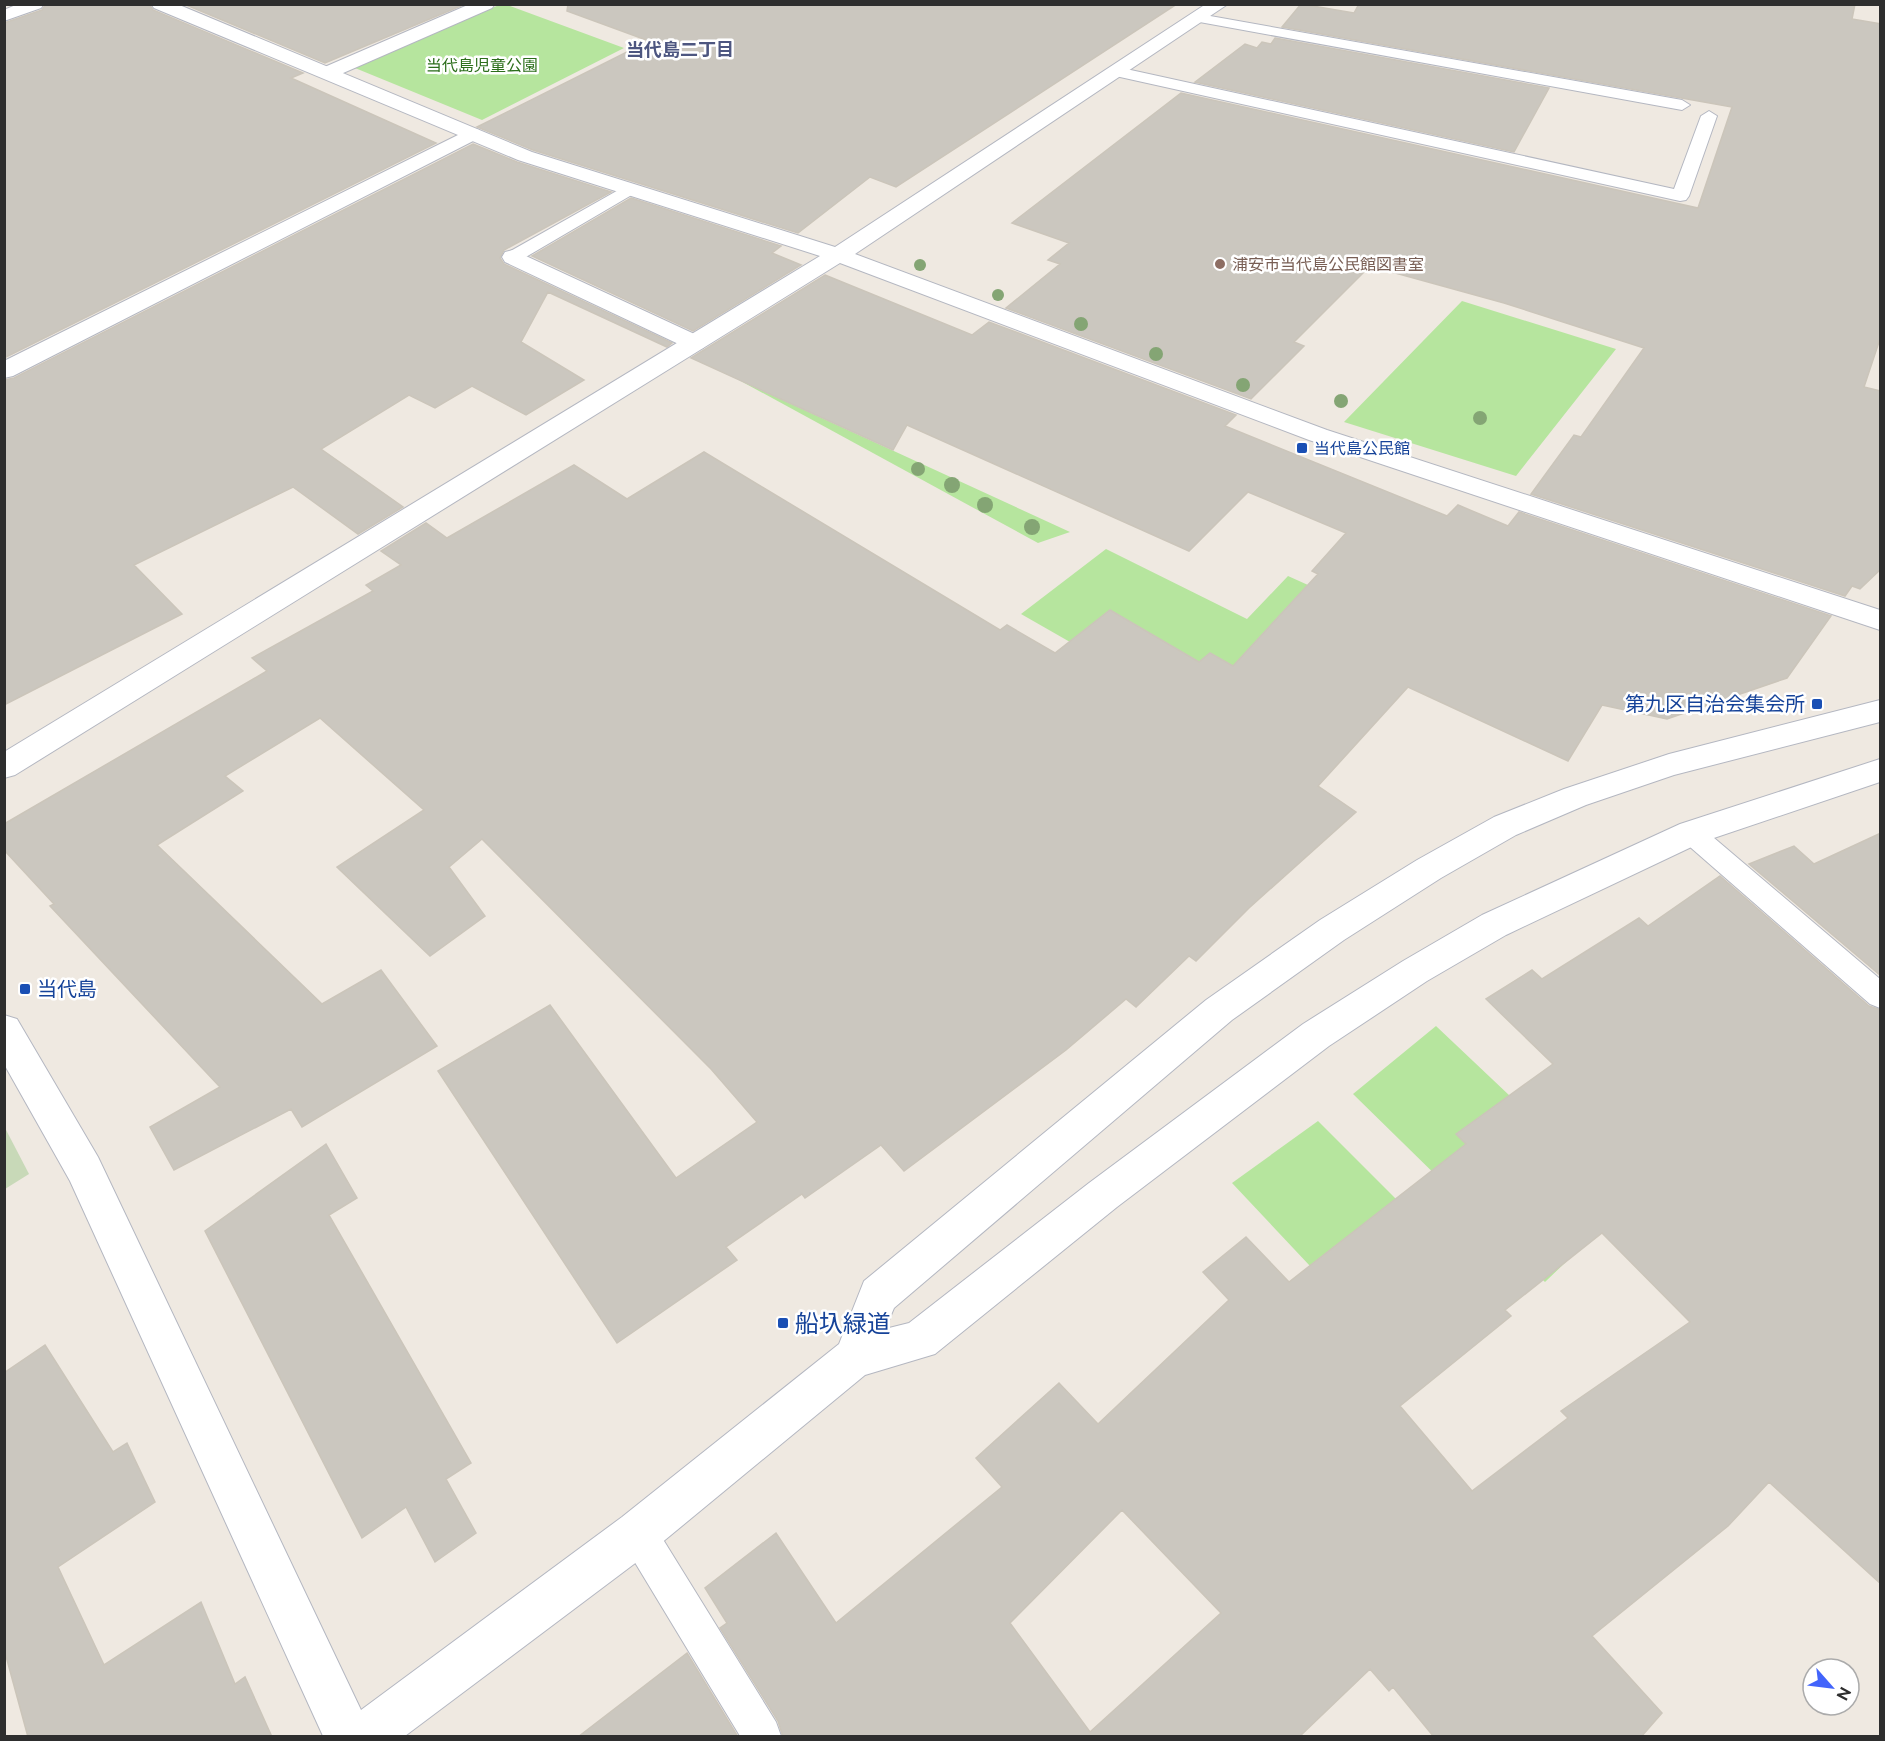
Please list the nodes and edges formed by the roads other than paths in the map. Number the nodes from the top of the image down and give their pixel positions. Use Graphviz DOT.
graph roads {
  1 [pos="35,4"];
  2 [pos="160,4"];
  3 [pos="486,4"];
  4 [pos="1209,11"];
  5 [pos="4,16"];
  6 [pos="1117,72"];
  7 [pos="327,73"];
  8 [pos="1682,105"];
  9 [pos="1709,116"];
  10 [pos="472,134"];
  11 [pos="629,189"];
  12 [pos="838,255"];
  13 [pos="513,257"];
  14 [pos="694,343"];
  15 [pos="4,371"];
  16 [pos="1881,620"];
  17 [pos="1881,711"];
  18 [pos="4,767"];
  19 [pos="1881,770"];
  20 [pos="1691,833"];
  21 [pos="1881,996"];
  22 [pos="4,1030"];
  23 [pos="854,1358"];
  24 [pos="638,1533"];
  25 [pos="348,1737"];
  26 [pos="366,1737"];
  27 [pos="762,1737"];
  1 -- 5 [label="street"];
  2 -- 7 [label="street"];
  3 -- 7 [label="street"];
  4 -- 6 [label="street"];
  4 -- 8 [label="lane"];
  6 -- 9 [label="lane"];
  6 -- 12 [label="street"];
  7 -- 10 [label="street"];
  10 -- 11 [label="street"];
  10 -- 15 [label="street"];
  11 -- 12 [label="street"];
  11 -- 13 [label="lane"];
  12 -- 14 [label="street"];
  12 -- 16 [label="street"];
  13 -- 14 [label="street"];
  14 -- 18 [label="street"];
  17 -- 23 [label="street"];
  19 -- 20 [label="street"];
  20 -- 21 [label="lane"];
  20 -- 23 [label="street"];
  22 -- 25 [label="street"];
  23 -- 24 [label="street"];
  24 -- 26 [label="street"];
  24 -- 27 [label="lane"];
}
